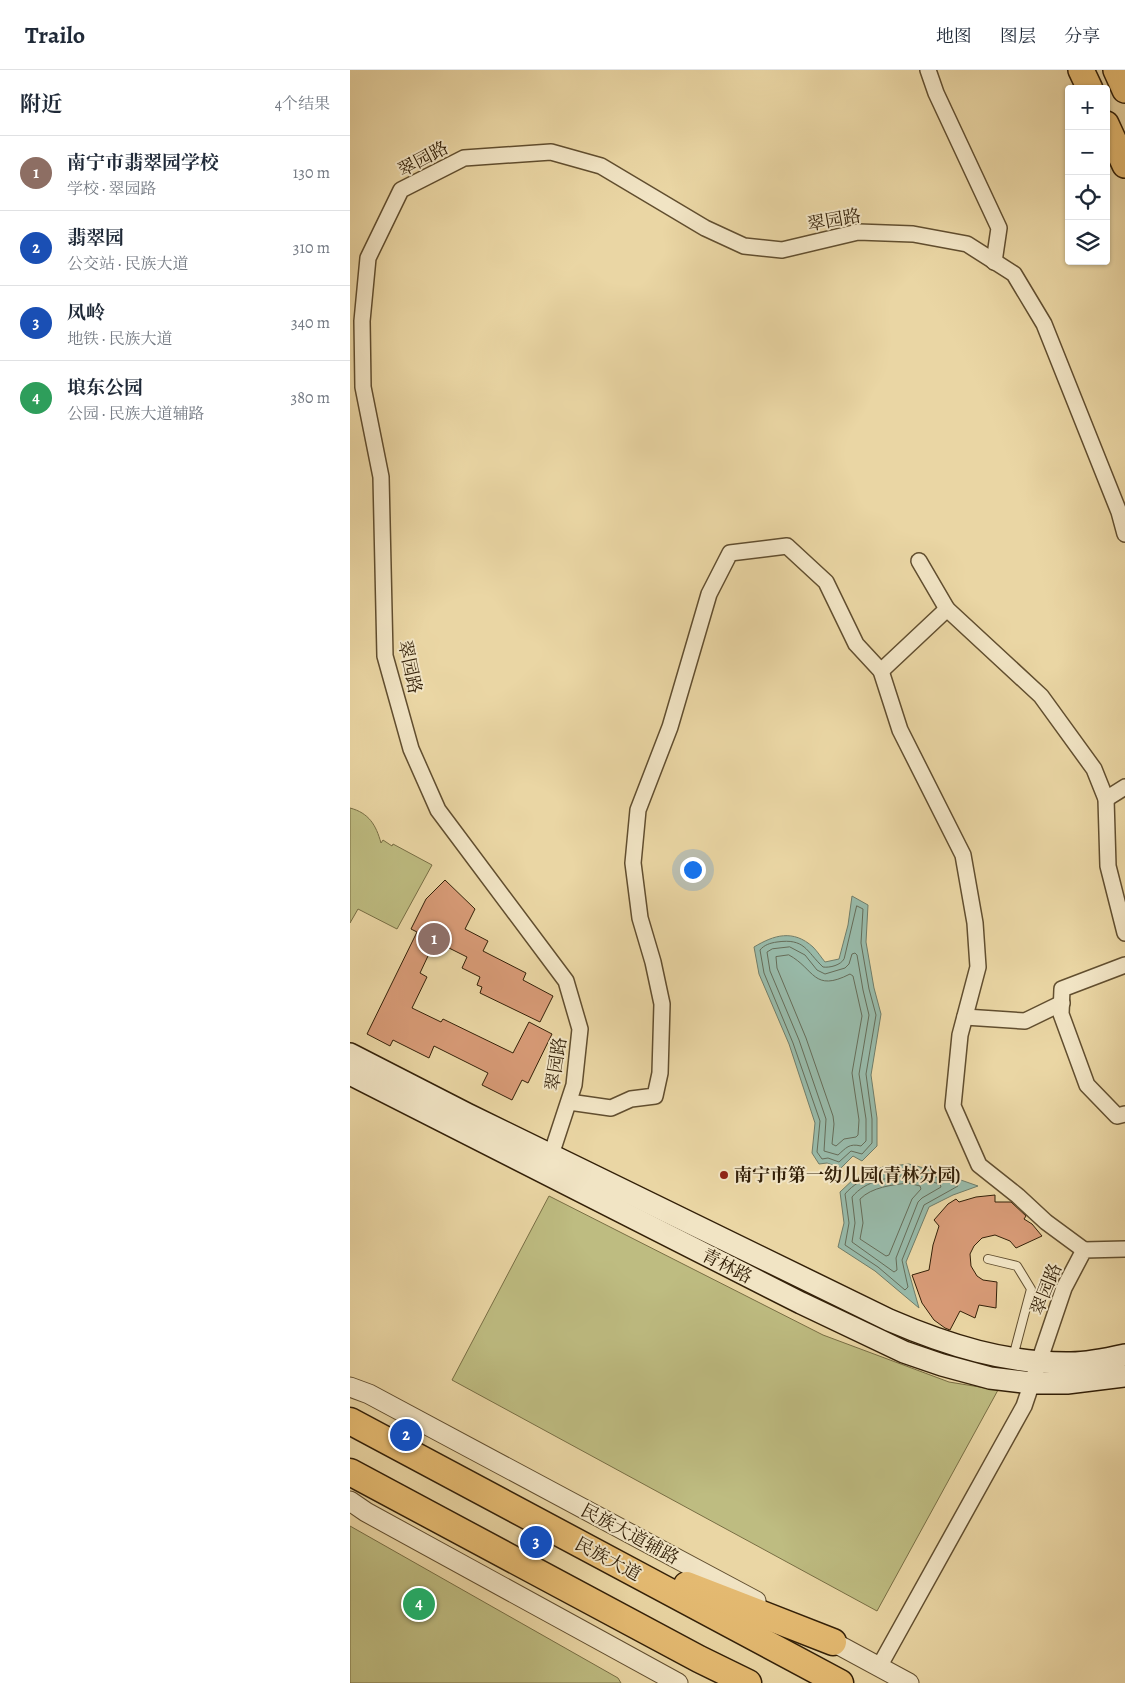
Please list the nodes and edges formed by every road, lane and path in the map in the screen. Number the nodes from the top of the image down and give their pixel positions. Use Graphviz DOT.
graph roads {
  1 [pos="928,70"];
  2 [pos="1081,70"];
  3 [pos="1088,85"];
  4 [pos="1109,130"];
  5 [pos="1125,165"];
  6 [pos="994,262"];
  7 [pos="1125,534"];
  8 [pos="919,561"];
  9 [pos="947,610"];
  10 [pos="881,671"];
  11 [pos="1125,787"];
  12 [pos="1106,799"];
  13 [pos="1125,933"];
  14 [pos="1125,965"];
  15 [pos="1062,1004"];
  16 [pos="965,1017"];
  17 [pos="350,1054"];
  18 [pos="350,1074"];
  19 [pos="569,1102"];
  20 [pos="1125,1114"];
  21 [pos="546,1163"];
  22 [pos="1084,1250"];
  23 [pos="1125,1250"];
  24 [pos="988,1259"];
  25 [pos="1125,1355"];
  26 [pos="1013,1359"];
  27 [pos="1039,1362"];
  28 [pos="1125,1376"];
  29 [pos="1031,1382"];
  30 [pos="350,1387"];
  31 [pos="350,1421"];
  32 [pos="350,1472"];
  33 [pos="350,1501"];
  34 [pos="574,1541"];
  35 [pos="833,1642"];
  36 [pos="699,1659"];
  37 [pos="879,1667"];
  38 [pos="672,1682"];
  39 [pos="732,1683"];
  40 [pos="748,1683"];
  41 [pos="840,1683"];
  42 [pos="909,1683"];
  1 -- 6 [label="street"];
  2 -- 3 [label="main road"];
  4 -- 5 [label="main road"];
  6 -- 7 [label="street, 翠园路"];
  6 -- 19 [label="street, 翠园路"];
  8 -- 9 [label="street"];
  9 -- 10 [label="street"];
  9 -- 12 [label="street"];
  10 -- 16 [label="street"];
  10 -- 19 [label="street"];
  11 -- 12 [label="street"];
  12 -- 13 [label="street"];
  14 -- 15 [label="street"];
  15 -- 16 [label="street"];
  15 -- 20 [label="street"];
  16 -- 22 [label="street"];
  17 -- 21 [label="main road, 青林路"];
  18 -- 21 [label="main road, 青林路"];
  19 -- 21 [label="street, 翠园路"];
  21 -- 26 [label="main road, 青林路"];
  21 -- 29 [label="main road, 青林路"];
  22 -- 23 [label="street, 翠园路"];
  22 -- 27 [label="street, 翠园路"];
  24 -- 26 [label="lane"];
  25 -- 27 [label="main road, 青林路"];
  26 -- 27 [label="main road, 青林路"];
  27 -- 29 [label="street, 翠园路"];
  28 -- 29 [label="main road, 青林路"];
  29 -- 37 [label="street, 翠园路"];
  30 -- 35 [label="street, 民族大道辅路"];
  31 -- 34 [label="highway, 民族大道"];
  32 -- 36 [label="highway"];
  33 -- 38 [label="street"];
  34 -- 35 [label="highway"];
  34 -- 41 [label="highway, 民族大道"];
  35 -- 37 [label="street, 民族大道辅路"];
  36 -- 39 [label="highway"];
  36 -- 40 [label="highway"];
  37 -- 42 [label="street, 民族大道辅路"];
}
